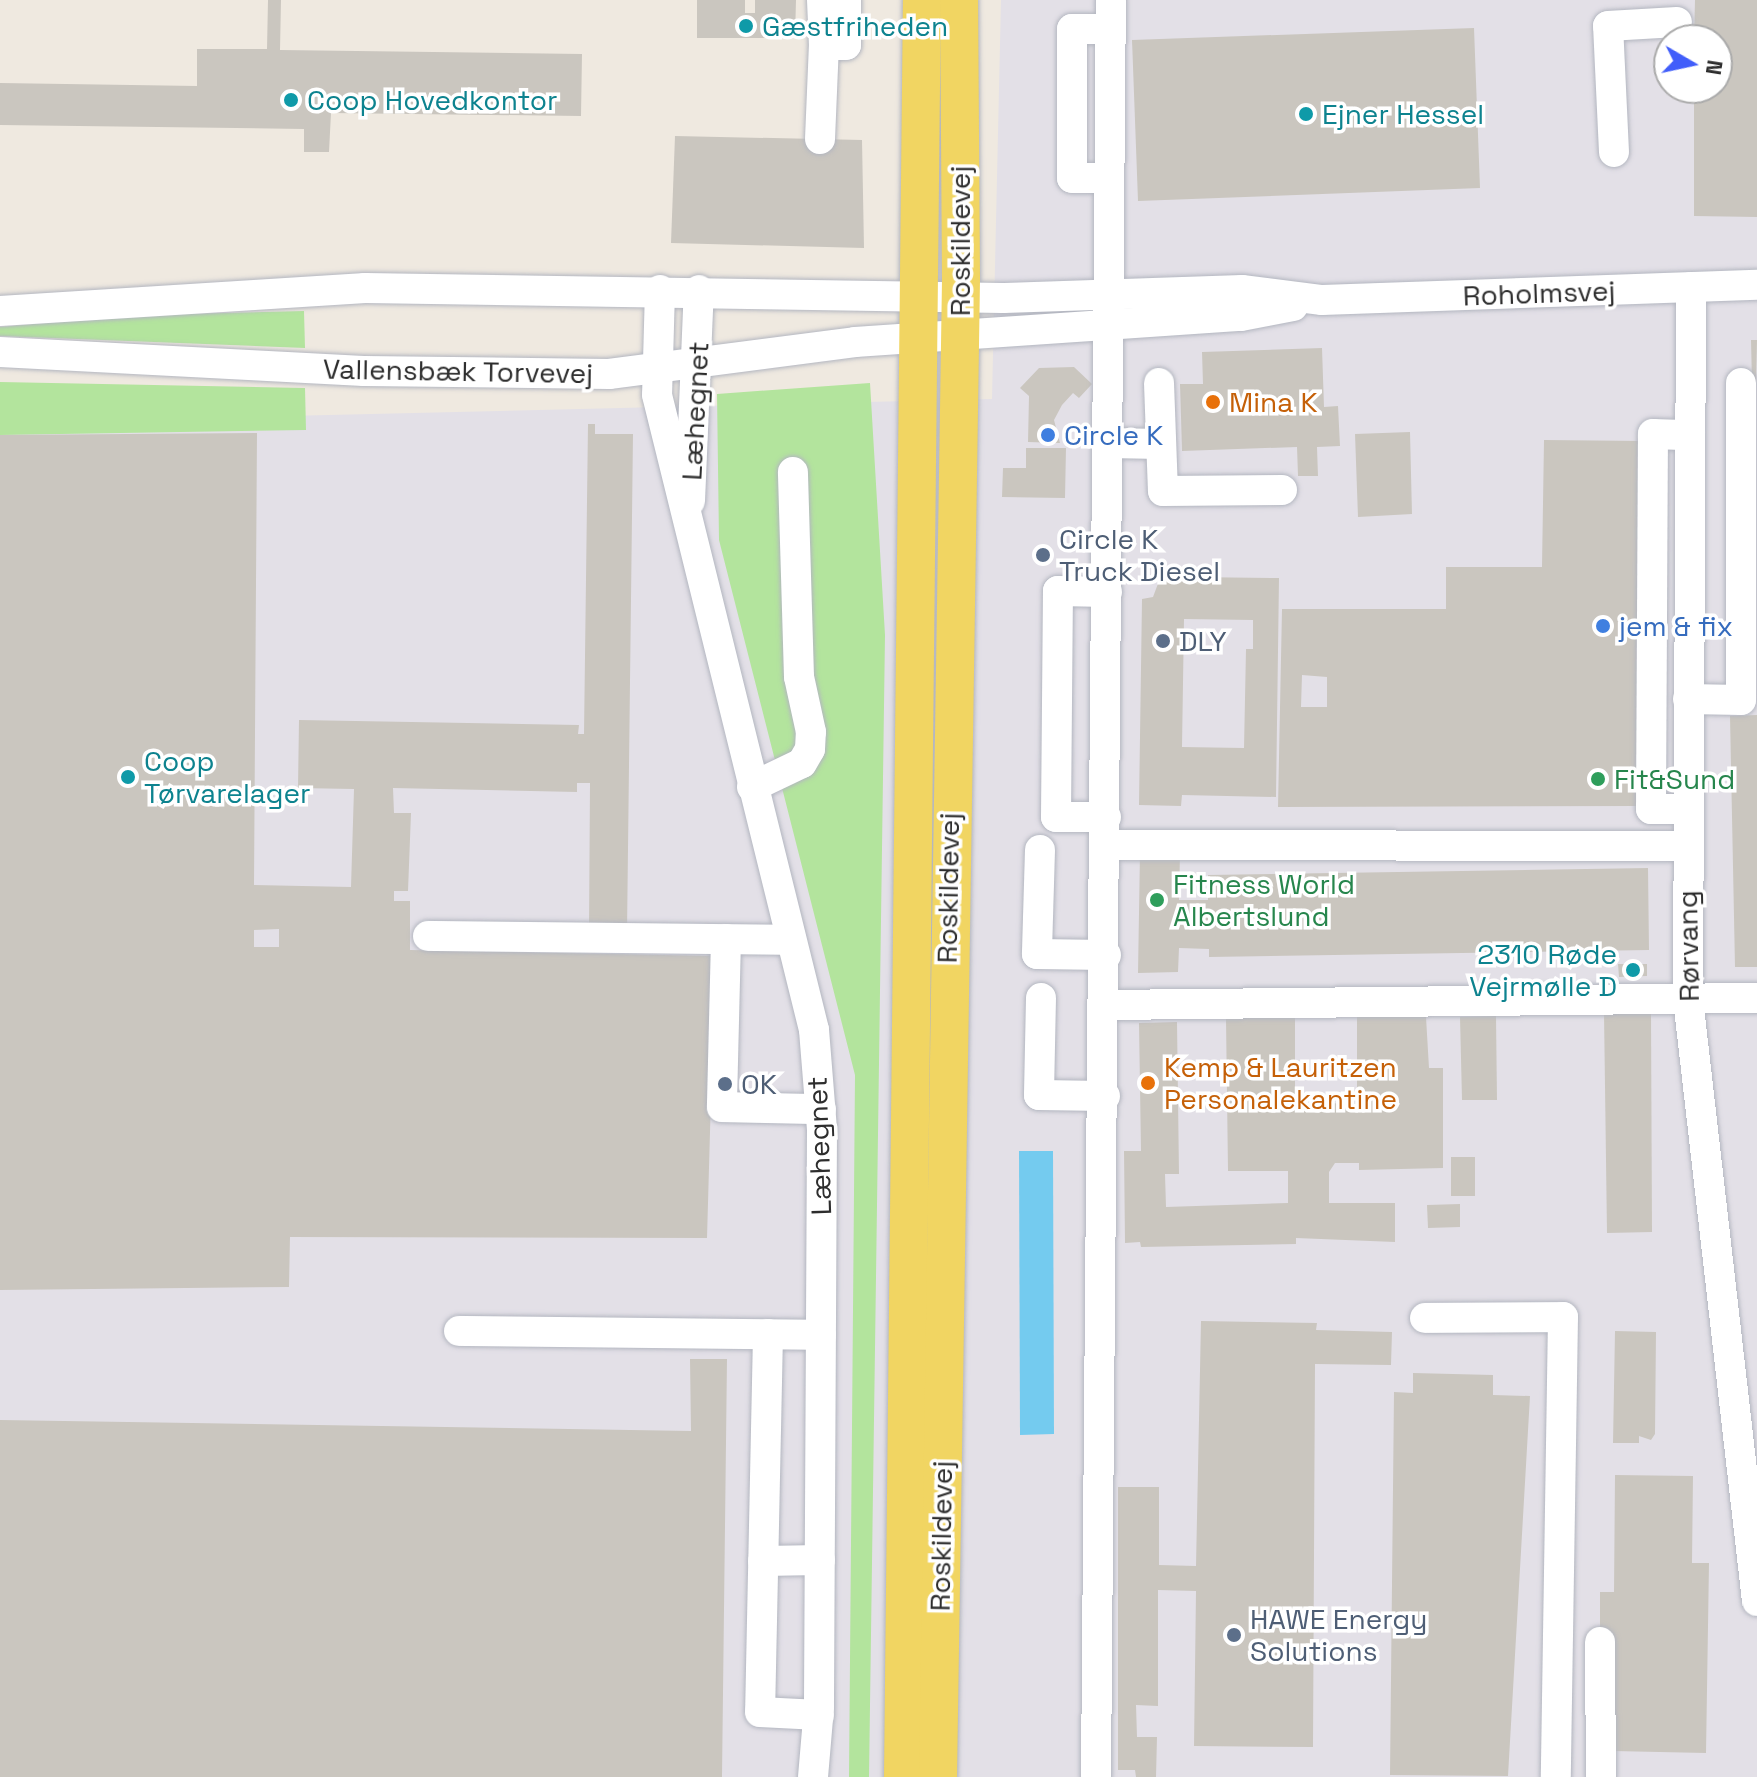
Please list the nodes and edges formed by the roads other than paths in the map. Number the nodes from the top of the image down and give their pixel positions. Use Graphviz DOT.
graph roads {
  1 [pos="822,0"];
  2 [pos="846,0"];
  3 [pos="922,0"];
  4 [pos="959,0"];
  5 [pos="1111,14"];
  6 [pos="1677,22"];
  7 [pos="824,45"];
  8 [pos="820,139"];
  9 [pos="1614,152"];
  10 [pos="1757,285"];
  11 [pos="1691,287"];
  12 [pos="660,290"];
  13 [pos="699,290"];
  14 [pos="1108,310"];
  15 [pos="0,311"];
  16 [pos="938,316"];
  17 [pos="0,352"];
  18 [pos="699,364"];
  19 [pos="657,370"];
  20 [pos="1159,383"];
  21 [pos="1741,383"];
  22 [pos="1690,435"];
  23 [pos="1108,443"];
  24 [pos="1161,444"];
  25 [pos="793,472"];
  26 [pos="1282,490"];
  27 [pos="687,531"];
  28 [pos="1107,592"];
  29 [pos="1688,699"];
  30 [pos="752,787"];
  31 [pos="1687,809"];
  32 [pos="1106,831"];
  33 [pos="1687,846"];
  34 [pos="1040,850"];
  35 [pos="428,936"];
  36 [pos="726,939"];
  37 [pos="791,940"];
  38 [pos="1106,955"];
  39 [pos="1041,998"];
  40 [pos="1757,998"];
  41 [pos="1688,999"];
  42 [pos="1105,1005"];
  43 [pos="1105,1096"];
  44 [pos="821,1109"];
  45 [pos="1425,1318"];
  46 [pos="459,1331"];
  47 [pos="768,1334"];
  48 [pos="821,1335"];
  49 [pos="1751,1502"];
  50 [pos="820,1560"];
  51 [pos="763,1561"];
  52 [pos="1755,1571"];
  53 [pos="1757,1601"];
  54 [pos="1600,1642"];
  55 [pos="819,1715"];
  56 [pos="813,1777"];
  57 [pos="903,1777"];
  58 [pos="938,1777"];
  59 [pos="1096,1777"];
  60 [pos="1556,1777"];
  61 [pos="1601,1777"];
  1 -- 7 [label="street"];
  2 -- 7 [label="street"];
  3 -- 16 [label="main road, Roskildevej"];
  4 -- 16 [label="main road, Roskildevej"];
  5 -- 14 [label="street"];
  6 -- 9 [label="street"];
  7 -- 8 [label="street"];
  10 -- 11 [label="street, Roholmsvej"];
  11 -- 14 [label="street, Roholmsvej"];
  11 -- 22 [label="street, Rørvang"];
  12 -- 13 [label="street"];
  12 -- 15 [label="street"];
  12 -- 19 [label="street, Læhegnet"];
  13 -- 16 [label="street"];
  13 -- 18 [label="street, Læhegnet"];
  14 -- 16 [label="street, Roholmsvej"];
  14 -- 23 [label="street"];
  16 -- 18 [label="street, Vallensbæk Torvevej"];
  16 -- 57 [label="main road, Roskildevej"];
  16 -- 58 [label="main road, Roskildevej"];
  17 -- 19 [label="street, Vallensbæk Torvevej"];
  18 -- 19 [label="street, Vallensbæk Torvevej"];
  18 -- 27 [label="street, Læhegnet"];
  19 -- 27 [label="street, Læhegnet"];
  20 -- 24 [label="street"];
  21 -- 29 [label="street"];
  22 -- 29 [label="street, Rørvang"];
  22 -- 31 [label="street"];
  23 -- 24 [label="street"];
  23 -- 28 [label="street"];
  24 -- 26 [label="street"];
  25 -- 30 [label="street"];
  27 -- 30 [label="street, Læhegnet"];
  28 -- 32 [label="street"];
  28 -- 32 [label="street"];
  29 -- 31 [label="street, Rørvang"];
  30 -- 37 [label="street, Læhegnet"];
  31 -- 33 [label="street, Rørvang"];
  32 -- 33 [label="street"];
  32 -- 38 [label="street"];
  33 -- 41 [label="street, Rørvang"];
  34 -- 38 [label="street"];
  35 -- 36 [label="street"];
  36 -- 37 [label="street"];
  36 -- 44 [label="street"];
  37 -- 44 [label="street, Læhegnet"];
  38 -- 42 [label="street"];
  39 -- 43 [label="street"];
  40 -- 41 [label="street"];
  41 -- 42 [label="street"];
  41 -- 49 [label="street, Rørvang"];
  42 -- 43 [label="street"];
  43 -- 59 [label="street"];
  44 -- 48 [label="street, Læhegnet"];
  45 -- 60 [label="street"];
  46 -- 47 [label="street"];
  47 -- 48 [label="street"];
  47 -- 51 [label="street"];
  48 -- 50 [label="street, Læhegnet"];
  49 -- 52 [label="street, Rørvang"];
  50 -- 51 [label="street"];
  50 -- 55 [label="street, Læhegnet"];
  51 -- 55 [label="street"];
  52 -- 53 [label="street, Rørvang"];
  54 -- 61 [label="street"];
  55 -- 56 [label="street, Læhegnet"];
}
